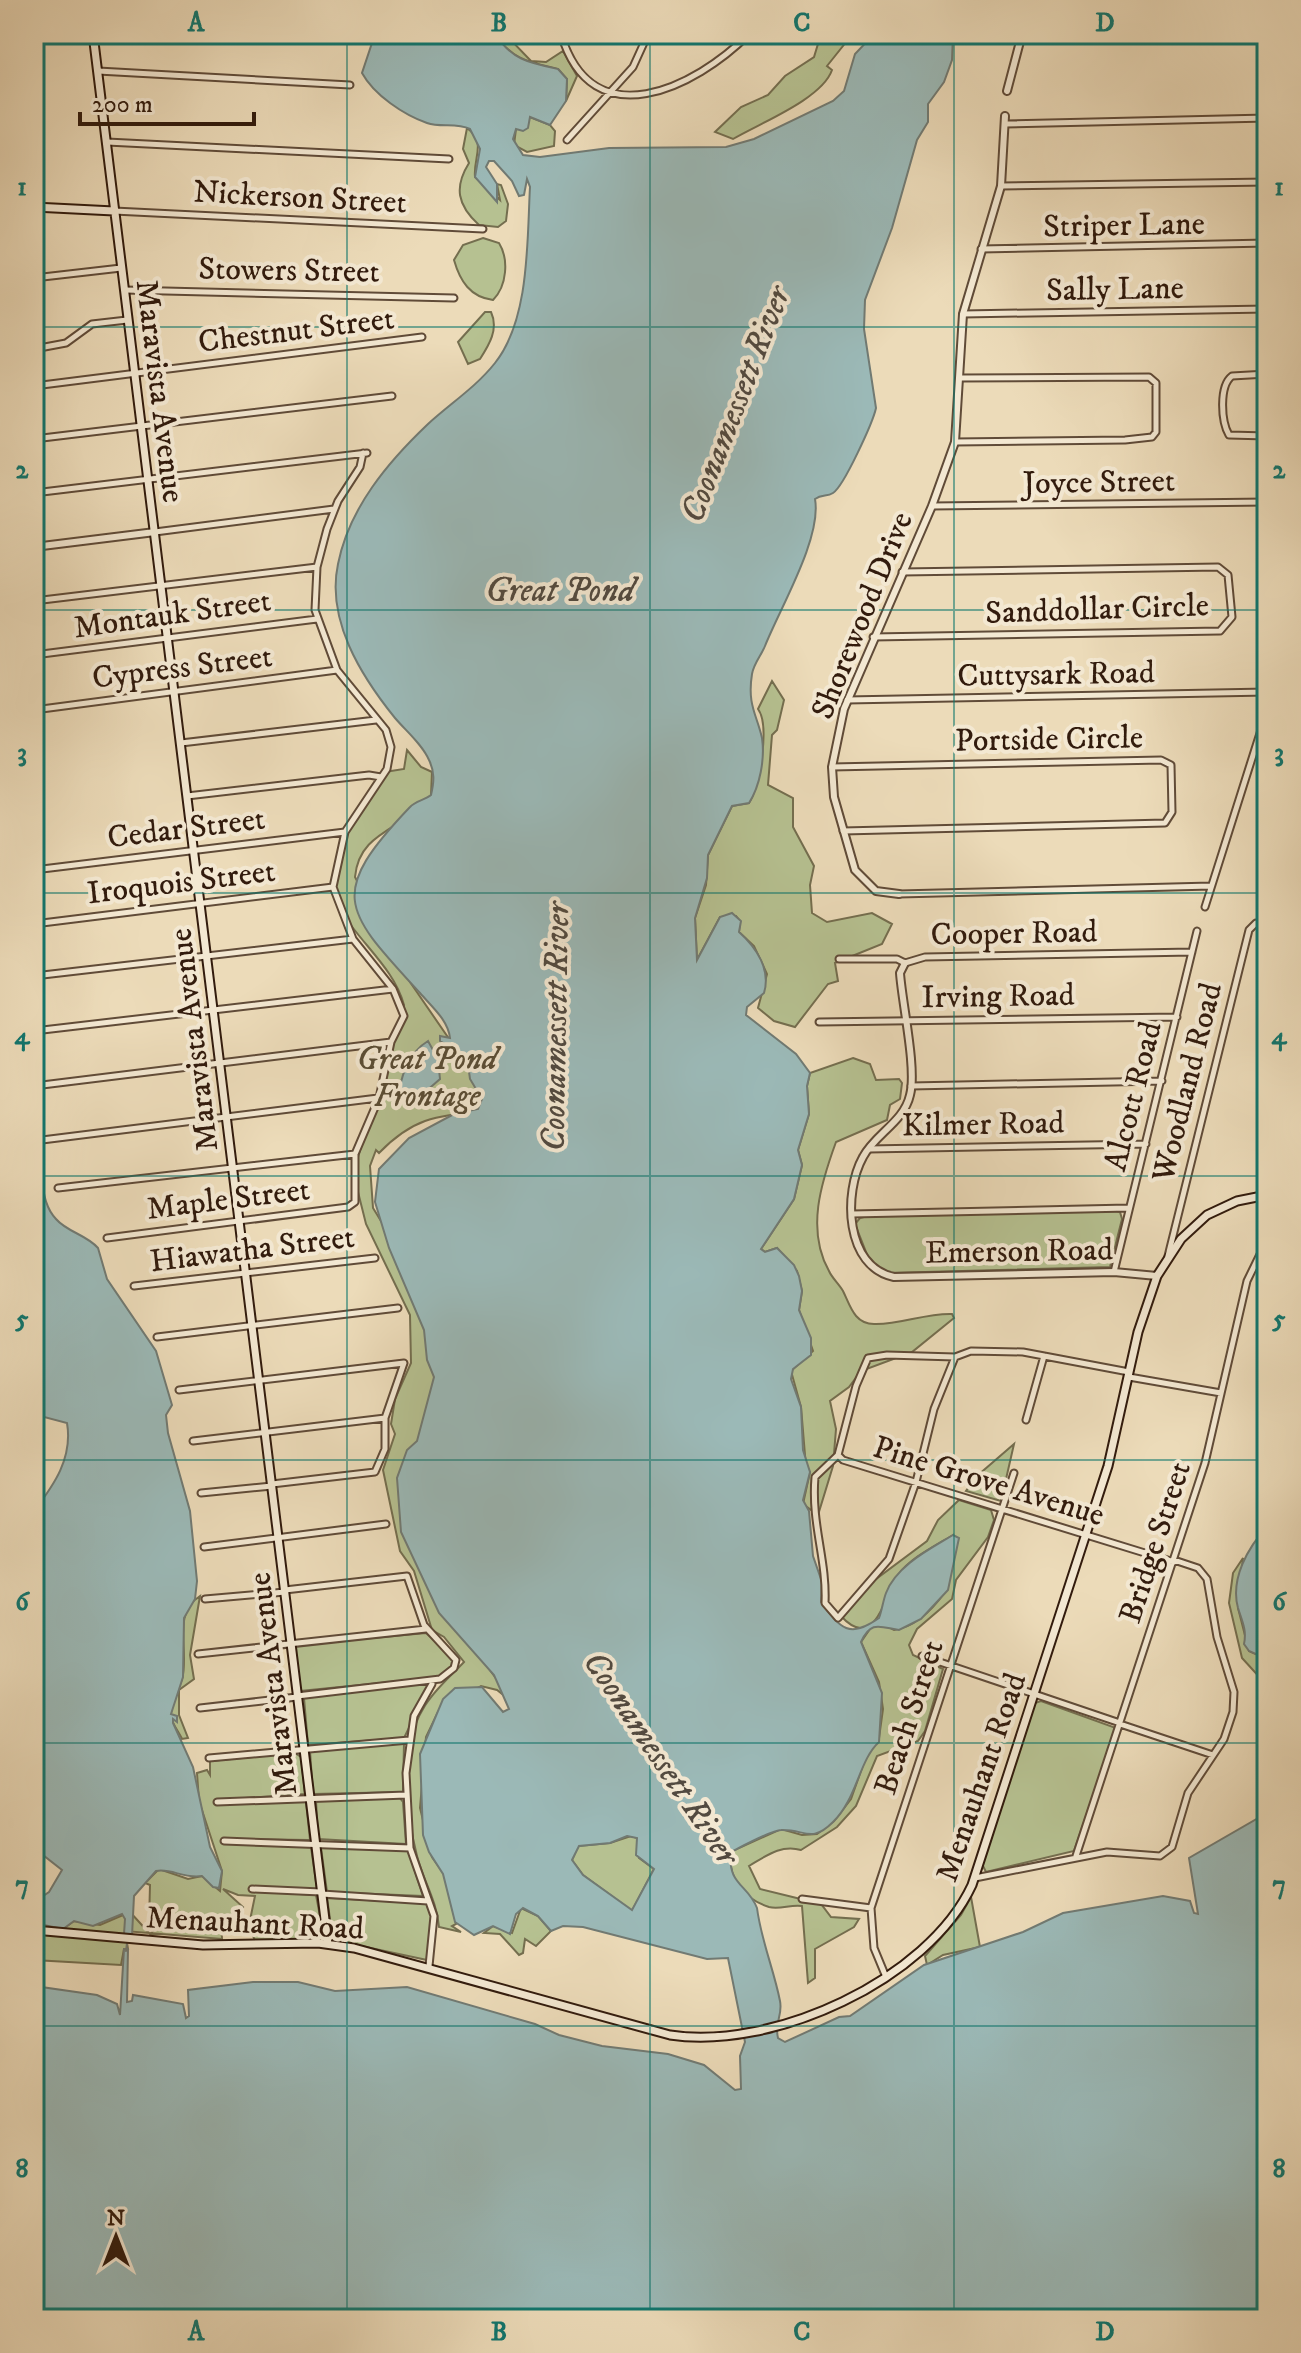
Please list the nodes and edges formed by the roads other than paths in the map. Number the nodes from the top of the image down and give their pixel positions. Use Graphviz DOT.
graph roads {
  1 [pos="46,34"];
  2 [pos="93,34"];
  3 [pos="561,34"];
  4 [pos="648,34"];
  5 [pos="749,34"];
  6 [pos="1022,34"];
  7 [pos="1251,34"];
  8 [pos="34,36"];
  9 [pos="1260,41"];
  10 [pos="98,71"];
  11 [pos="350,85"];
  12 [pos="1007,91"];
  13 [pos="612,92"];
  14 [pos="1267,118"];
  15 [pos="1005,120"];
  16 [pos="567,140"];
  17 [pos="107,142"];
  18 [pos="449,159"];
  19 [pos="1267,182"];
  20 [pos="1001,186"];
  21 [pos="34,207"];
  22 [pos="114,211"];
  23 [pos="483,229"];
  24 [pos="1267,243"];
  25 [pos="981,249"];
  26 [pos="121,268"];
  27 [pos="34,278"];
  28 [pos="124,290"];
  29 [pos="454,298"];
  30 [pos="1267,309"];
  31 [pos="963,314"];
  32 [pos="127,320"];
  33 [pos="422,337"];
  34 [pos="34,349"];
  35 [pos="134,374"];
  36 [pos="1267,374"];
  37 [pos="960,378"];
  38 [pos="34,386"];
  39 [pos="392,396"];
  40 [pos="141,427"];
  41 [pos="1267,436"];
  42 [pos="34,439"];
  43 [pos="955,442"];
  44 [pos="147,479"];
  45 [pos="34,493"];
  46 [pos="1267,502"];
  47 [pos="932,506"];
  48 [pos="334,509"];
  49 [pos="155,532"];
  50 [pos="34,547"];
  51 [pos="317,567"];
  52 [pos="902,572"];
  53 [pos="161,584"];
  54 [pos="34,601"];
  55 [pos="317,619"];
  56 [pos="872,637"];
  57 [pos="168,638"];
  58 [pos="34,655"];
  59 [pos="337,670"];
  60 [pos="175,691"];
  61 [pos="1267,692"];
  62 [pos="847,700"];
  63 [pos="34,710"];
  64 [pos="1267,711"];
  65 [pos="376,720"];
  66 [pos="181,743"];
  67 [pos="832,767"];
  68 [pos="381,777"];
  69 [pos="187,796"];
  70 [pos="843,831"];
  71 [pos="345,832"];
  72 [pos="194,849"];
  73 [pos="34,870"];
  74 [pos="1211,886"];
  75 [pos="333,887"];
  76 [pos="899,894"];
  77 [pos="201,901"];
  78 [pos="1205,907"];
  79 [pos="1267,923"];
  80 [pos="34,924"];
  81 [pos="1197,931"];
  82 [pos="353,939"];
  83 [pos="1192,952"];
  84 [pos="207,956"];
  85 [pos="839,959"];
  86 [pos="905,963"];
  87 [pos="34,976"];
  88 [pos="393,989"];
  89 [pos="214,1009"];
  90 [pos="1177,1017"];
  91 [pos="904,1020"];
  92 [pos="819,1022"];
  93 [pos="34,1031"];
  94 [pos="391,1042"];
  95 [pos="220,1061"];
  96 [pos="1162,1081"];
  97 [pos="34,1086"];
  98 [pos="911,1086"];
  99 [pos="379,1098"];
  100 [pos="227,1116"];
  101 [pos="42,1140"];
  102 [pos="1146,1144"];
  103 [pos="869,1149"];
  104 [pos="355,1154"];
  105 [pos="233,1167"];
  106 [pos="58,1188"];
  107 [pos="1267,1195"];
  108 [pos="1128,1208"];
  109 [pos="852,1214"];
  110 [pos="239,1220"];
  111 [pos="107,1238"];
  112 [pos="1267,1240"];
  113 [pos="1167,1257"];
  114 [pos="375,1258"];
  115 [pos="1114,1272"];
  116 [pos="246,1273"];
  117 [pos="1157,1276"];
  118 [pos="134,1286"];
  119 [pos="398,1308"];
  120 [pos="253,1326"];
  121 [pos="157,1337"];
  122 [pos="1044,1356"];
  123 [pos="955,1357"];
  124 [pos="1129,1374"];
  125 [pos="259,1379"];
  126 [pos="179,1390"];
  127 [pos="1221,1393"];
  128 [pos="385,1418"];
  129 [pos="1026,1420"];
  130 [pos="266,1432"];
  131 [pos="193,1441"];
  132 [pos="838,1455"];
  133 [pos="1014,1473"];
  134 [pos="916,1482"];
  135 [pos="272,1485"];
  136 [pos="201,1493"];
  137 [pos="1002,1508"];
  138 [pos="386,1524"];
  139 [pos="1087,1534"];
  140 [pos="279,1538"];
  141 [pos="204,1547"];
  142 [pos="1174,1561"];
  143 [pos="285,1591"];
  144 [pos="205,1599"];
  145 [pos="426,1629"];
  146 [pos="291,1644"];
  147 [pos="198,1654"];
  148 [pos="922,1656"];
  149 [pos="950,1667"];
  150 [pos="432,1684"];
  151 [pos="297,1696"];
  152 [pos="1034,1697"];
  153 [pos="200,1708"];
  154 [pos="1120,1724"];
  155 [pos="409,1740"];
  156 [pos="304,1749"];
  157 [pos="1213,1755"];
  158 [pos="209,1758"];
  159 [pos="406,1795"];
  160 [pos="309,1797"];
  161 [pos="217,1802"];
  162 [pos="224,1841"];
  163 [pos="315,1844"];
  164 [pos="410,1848"];
  165 [pos="1076,1856"];
  166 [pos="975,1878"];
  167 [pos="252,1889"];
  168 [pos="321,1893"];
  169 [pos="802,1899"];
  170 [pos="429,1901"];
  171 [pos="871,1908"];
  172 [pos="34,1930"];
  173 [pos="328,1944"];
  174 [pos="429,1966"];
  175 [pos="886,1977"];
  1 -- 8 [label="street"];
  2 -- 10 [label="main road, Maravista Avenue"];
  3 -- 13 [label="street"];
  4 -- 13 [label="street"];
  5 -- 13 [label="street"];
  6 -- 12 [label="street"];
  7 -- 9 [label="street"];
  10 -- 11 [label="street"];
  10 -- 17 [label="main road, Maravista Avenue"];
  13 -- 16 [label="street"];
  14 -- 15 [label="street"];
  15 -- 20 [label="street, Shorewood Drive"];
  17 -- 18 [label="street"];
  17 -- 22 [label="main road, Maravista Avenue"];
  19 -- 20 [label="street, Striper Lane"];
  20 -- 25 [label="street, Shorewood Drive"];
  21 -- 22 [label="main road"];
  22 -- 23 [label="street, Nickerson Street"];
  22 -- 26 [label="main road, Maravista Avenue"];
  24 -- 25 [label="street, Striper Lane"];
  25 -- 31 [label="street, Shorewood Drive"];
  26 -- 27 [label="street"];
  26 -- 28 [label="main road, Maravista Avenue"];
  28 -- 29 [label="street, Stowers Street"];
  28 -- 32 [label="main road, Maravista Avenue"];
  30 -- 31 [label="street, Sally Lane"];
  31 -- 37 [label="street, Shorewood Drive"];
  32 -- 34 [label="street"];
  32 -- 35 [label="main road, Maravista Avenue"];
  33 -- 35 [label="street, Chestnut Street"];
  35 -- 38 [label="street, Chestnut Street"];
  35 -- 40 [label="main road, Maravista Avenue"];
  36 -- 41 [label="street"];
  37 -- 43 [label="street, Shorewood Drive"];
  37 -- 43 [label="street"];
  39 -- 40 [label="street"];
  40 -- 42 [label="street"];
  40 -- 44 [label="main road, Maravista Avenue"];
  43 -- 47 [label="street, Shorewood Drive"];
  44 -- 45 [label="street"];
  44 -- 48 [label="street"];
  44 -- 49 [label="main road, Maravista Avenue"];
  46 -- 47 [label="street, Joyce Street"];
  47 -- 52 [label="street, Shorewood Drive"];
  48 -- 49 [label="street"];
  48 -- 51 [label="street"];
  49 -- 50 [label="street"];
  49 -- 53 [label="main road, Maravista Avenue"];
  51 -- 53 [label="street"];
  51 -- 55 [label="street"];
  52 -- 56 [label="street, Shorewood Drive"];
  52 -- 56 [label="street, Sanddollar Circle"];
  53 -- 54 [label="street"];
  53 -- 57 [label="main road, Maravista Avenue"];
  55 -- 57 [label="street, Montauk Street"];
  55 -- 59 [label="street"];
  56 -- 62 [label="street, Shorewood Drive"];
  57 -- 58 [label="street, Montauk Street"];
  57 -- 60 [label="main road, Maravista Avenue"];
  59 -- 60 [label="street, Cypress Street"];
  59 -- 65 [label="street"];
  60 -- 63 [label="street, Cypress Street"];
  60 -- 66 [label="main road, Maravista Avenue"];
  61 -- 62 [label="street, Cuttysark Road"];
  62 -- 67 [label="street, Shorewood Drive"];
  64 -- 74 [label="street"];
  65 -- 66 [label="street"];
  65 -- 68 [label="street"];
  66 -- 69 [label="main road, Maravista Avenue"];
  67 -- 70 [label="street, Shorewood Drive"];
  67 -- 70 [label="street, Portside Circle"];
  68 -- 69 [label="street"];
  68 -- 71 [label="street"];
  69 -- 72 [label="main road, Maravista Avenue"];
  70 -- 76 [label="street, Shorewood Drive"];
  71 -- 72 [label="street, Cedar Street"];
  71 -- 75 [label="street"];
  72 -- 73 [label="street, Cedar Street"];
  72 -- 77 [label="main road, Maravista Avenue"];
  74 -- 76 [label="street, Shorewood Drive"];
  74 -- 78 [label="street"];
  75 -- 77 [label="street, Iroquois Street"];
  75 -- 82 [label="street"];
  77 -- 80 [label="street, Iroquois Street"];
  77 -- 84 [label="main road, Maravista Avenue"];
  79 -- 113 [label="street, Woodland Road"];
  81 -- 83 [label="street, Alcott Road"];
  82 -- 84 [label="street"];
  82 -- 88 [label="street"];
  83 -- 86 [label="street, Cooper Road"];
  83 -- 90 [label="street, Alcott Road"];
  84 -- 87 [label="street"];
  84 -- 89 [label="main road, Maravista Avenue"];
  85 -- 86 [label="street, Cooper Road"];
  86 -- 91 [label="street"];
  88 -- 89 [label="street"];
  88 -- 94 [label="street"];
  89 -- 93 [label="street"];
  89 -- 95 [label="main road, Maravista Avenue"];
  90 -- 91 [label="street, Irving Road"];
  90 -- 96 [label="street, Alcott Road"];
  91 -- 92 [label="street, Irving Road"];
  91 -- 98 [label="street"];
  94 -- 95 [label="street"];
  94 -- 99 [label="street"];
  95 -- 97 [label="street"];
  95 -- 100 [label="main road, Maravista Avenue"];
  96 -- 98 [label="street"];
  96 -- 102 [label="street, Alcott Road"];
  98 -- 103 [label="street"];
  99 -- 100 [label="street"];
  99 -- 104 [label="street"];
  100 -- 101 [label="street"];
  100 -- 105 [label="main road, Maravista Avenue"];
  102 -- 103 [label="street, Kilmer Road"];
  102 -- 108 [label="street, Alcott Road"];
  103 -- 109 [label="street"];
  104 -- 105 [label="street"];
  104 -- 110 [label="street, Maple Street"];
  105 -- 106 [label="street"];
  105 -- 110 [label="main road, Maravista Avenue"];
  107 -- 113 [label="main road, Menauhant Road"];
  108 -- 109 [label="street"];
  108 -- 115 [label="street, Alcott Road"];
  109 -- 115 [label="street, Emerson Road"];
  110 -- 111 [label="street, Maple Street"];
  110 -- 116 [label="main road, Maravista Avenue"];
  112 -- 127 [label="street, Bridge Street"];
  113 -- 117 [label="main road, Menauhant Road"];
  114 -- 116 [label="street, Hiawatha Street"];
  115 -- 117 [label="street, Emerson Road"];
  116 -- 118 [label="street, Hiawatha Street"];
  116 -- 120 [label="main road, Maravista Avenue"];
  117 -- 124 [label="main road, Menauhant Road"];
  119 -- 120 [label="street"];
  120 -- 121 [label="street"];
  120 -- 125 [label="main road, Maravista Avenue"];
  122 -- 123 [label="street"];
  122 -- 124 [label="street"];
  122 -- 129 [label="street"];
  123 -- 132 [label="street"];
  123 -- 134 [label="street"];
  124 -- 127 [label="street"];
  124 -- 139 [label="main road, Menauhant Road"];
  125 -- 126 [label="street"];
  125 -- 128 [label="street"];
  125 -- 130 [label="main road, Maravista Avenue"];
  127 -- 142 [label="street, Bridge Street"];
  128 -- 130 [label="street"];
  128 -- 135 [label="street"];
  130 -- 131 [label="street"];
  130 -- 135 [label="main road, Maravista Avenue"];
  132 -- 134 [label="street, Pine Grove Avenue"];
  132 -- 134 [label="street"];
  133 -- 137 [label="street, Beach Street"];
  134 -- 137 [label="street, Pine Grove Avenue"];
  135 -- 136 [label="street"];
  135 -- 140 [label="main road, Maravista Avenue"];
  137 -- 139 [label="street, Pine Grove Avenue"];
  137 -- 149 [label="street, Beach Street"];
  138 -- 140 [label="street"];
  139 -- 142 [label="street, Pine Grove Avenue"];
  139 -- 152 [label="main road, Menauhant Road"];
  140 -- 141 [label="street"];
  140 -- 143 [label="main road, Maravista Avenue"];
  142 -- 154 [label="street, Bridge Street"];
  142 -- 157 [label="street, Pine Grove Avenue"];
  143 -- 144 [label="street"];
  143 -- 145 [label="street"];
  143 -- 146 [label="main road, Maravista Avenue"];
  145 -- 146 [label="street"];
  145 -- 151 [label="street"];
  146 -- 147 [label="street"];
  146 -- 151 [label="main road, Maravista Avenue"];
  148 -- 149 [label="street"];
  149 -- 152 [label="street"];
  149 -- 171 [label="street, Beach Street"];
  150 -- 155 [label="street"];
  151 -- 153 [label="street"];
  151 -- 156 [label="main road, Maravista Avenue"];
  152 -- 154 [label="street"];
  152 -- 166 [label="main road, Menauhant Road"];
  154 -- 157 [label="street"];
  154 -- 165 [label="street, Bridge Street"];
  155 -- 156 [label="street"];
  155 -- 159 [label="street"];
  156 -- 158 [label="street"];
  156 -- 160 [label="main road, Maravista Avenue"];
  157 -- 165 [label="street"];
  159 -- 160 [label="street"];
  159 -- 164 [label="street"];
  160 -- 161 [label="street"];
  160 -- 163 [label="main road, Maravista Avenue"];
  162 -- 163 [label="street"];
  163 -- 164 [label="street"];
  163 -- 168 [label="main road, Maravista Avenue"];
  164 -- 170 [label="street"];
  165 -- 166 [label="street"];
  166 -- 175 [label="main road, Menauhant Road"];
  167 -- 168 [label="street"];
  168 -- 170 [label="street"];
  168 -- 173 [label="main road, Maravista Avenue"];
  169 -- 171 [label="street"];
  170 -- 174 [label="street"];
  171 -- 175 [label="street, Beach Street"];
  172 -- 173 [label="main road, Menauhant Road"];
  173 -- 174 [label="main road, Menauhant Road"];
  174 -- 175 [label="main road, Menauhant Road"];
}
